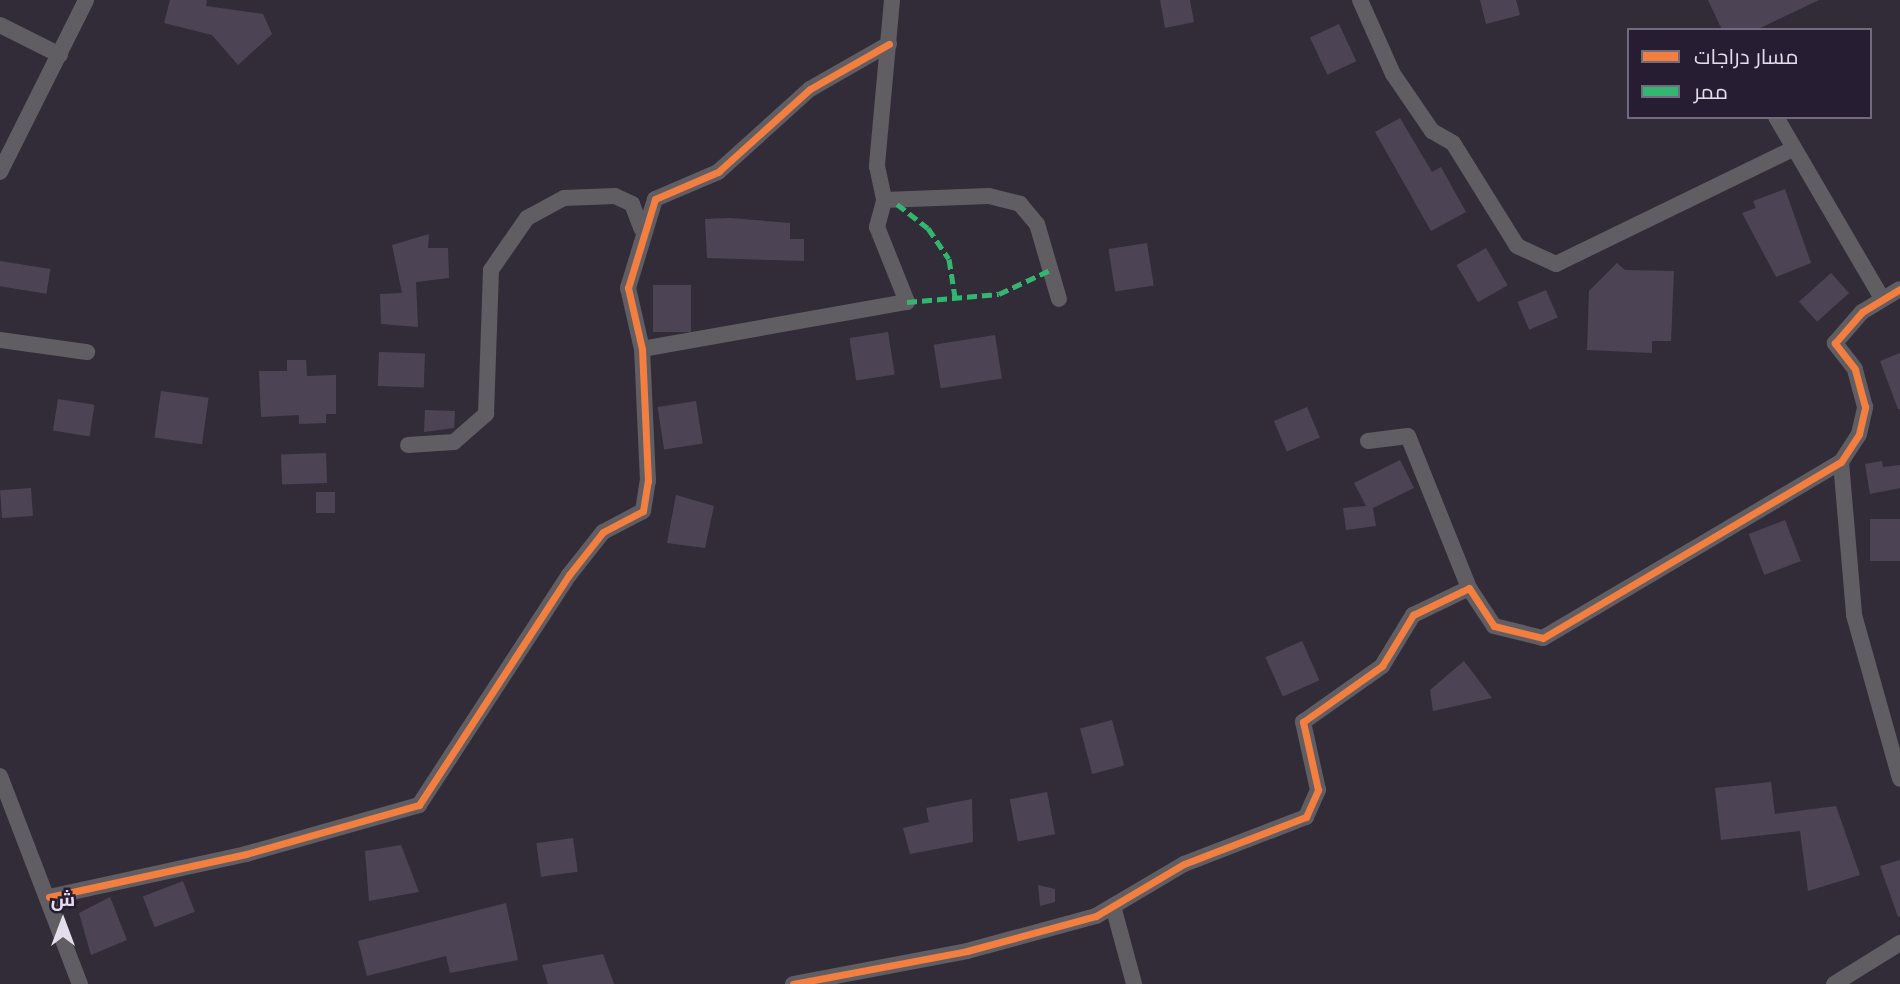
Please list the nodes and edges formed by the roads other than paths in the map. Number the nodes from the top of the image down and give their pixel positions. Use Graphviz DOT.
graph roads {
  1 [pos="86,0"];
  2 [pos="891,0"];
  3 [pos="1360,0"];
  4 [pos="0,25"];
  5 [pos="889,44"];
  6 [pos="60,55"];
  7 [pos="1777,119"];
  8 [pos="1793,149"];
  9 [pos="0,172"];
  10 [pos="884,200"];
  11 [pos="642,228"];
  12 [pos="1900,289"];
  13 [pos="1881,297"];
  14 [pos="1059,299"];
  15 [pos="0,340"];
  16 [pos="642,349"];
  17 [pos="87,352"];
  18 [pos="1368,441"];
  19 [pos="408,445"];
  20 [pos="1841,462"];
  21 [pos="1469,588"];
  22 [pos="0,776"];
  23 [pos="1900,779"];
  24 [pos="49,897"];
  25 [pos="1113,906"];
  26 [pos="1900,943"];
  27 [pos="80,984"];
  28 [pos="793,984"];
  29 [pos="1134,984"];
  30 [pos="1834,984"];
  1 -- 6 [label="street"];
  2 -- 5 [label="street"];
  3 -- 8 [label="street"];
  4 -- 6 [label="street"];
  5 -- 10 [label="street"];
  5 -- 11 [label="street"];
  6 -- 9 [label="street"];
  7 -- 8 [label="street"];
  8 -- 13 [label="street"];
  10 -- 14 [label="street"];
  10 -- 16 [label="street"];
  11 -- 16 [label="street"];
  11 -- 19 [label="street"];
  12 -- 13 [label="street"];
  13 -- 20 [label="street"];
  15 -- 17 [label="street"];
  16 -- 24 [label="street"];
  18 -- 21 [label="street"];
  20 -- 21 [label="street"];
  20 -- 23 [label="street"];
  21 -- 25 [label="street"];
  22 -- 24 [label="street"];
  24 -- 27 [label="street"];
  25 -- 28 [label="street"];
  25 -- 29 [label="street"];
  26 -- 30 [label="street"];
}
